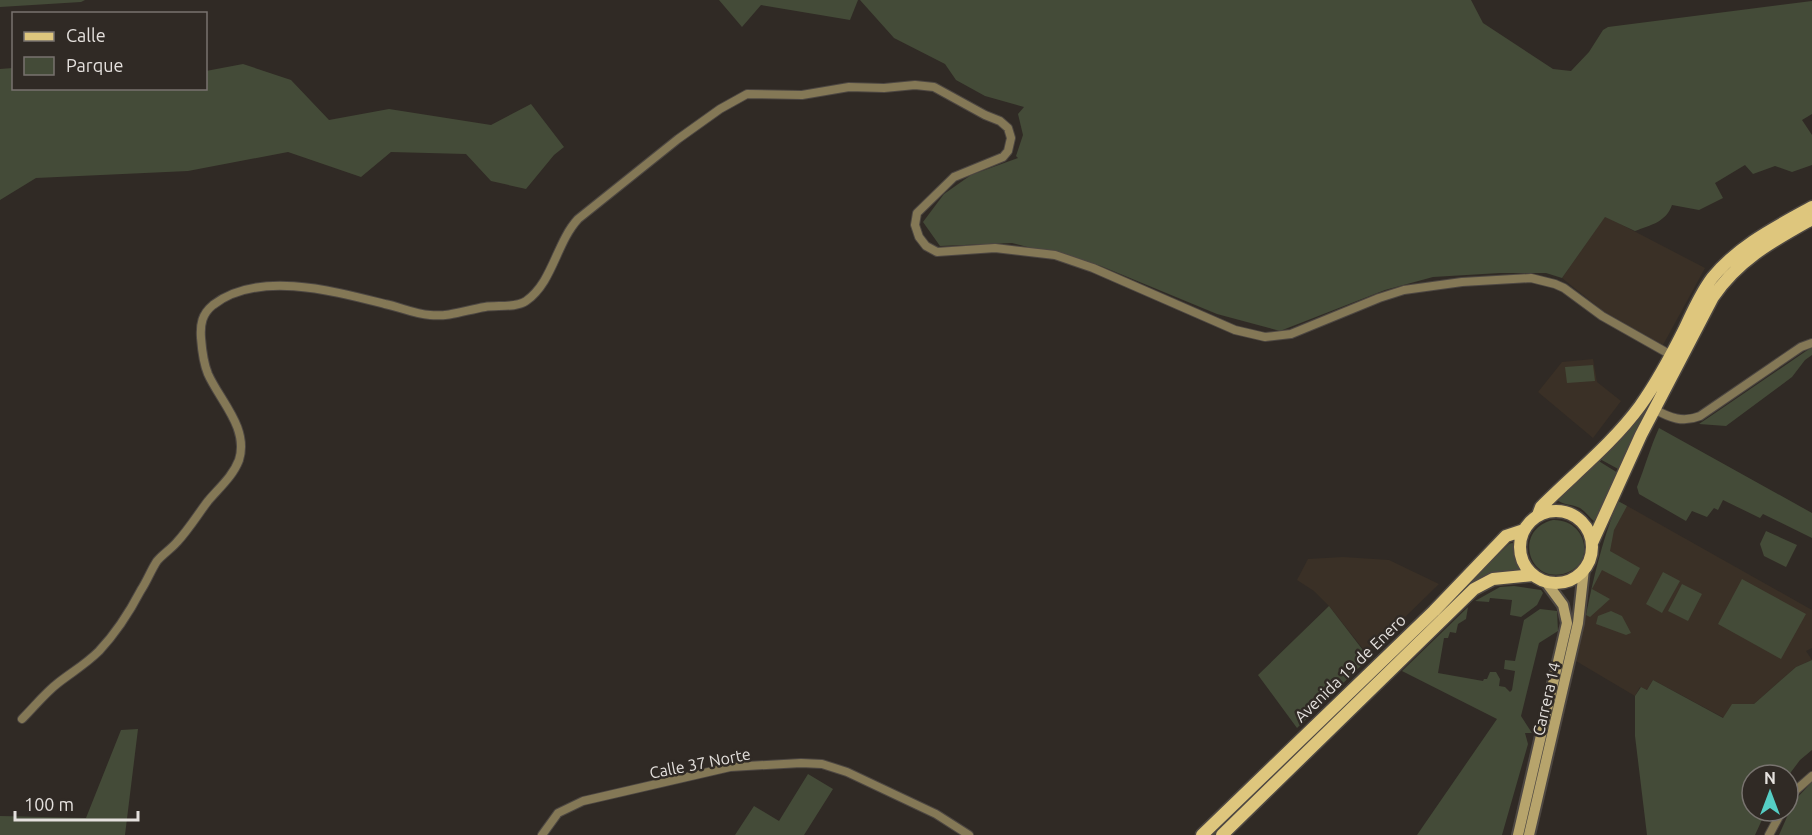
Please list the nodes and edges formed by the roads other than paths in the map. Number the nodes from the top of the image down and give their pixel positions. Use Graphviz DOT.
graph roads {
  1 [pos="1812,207"];
  2 [pos="1812,219"];
  3 [pos="1695,318"];
  4 [pos="1812,343"];
  5 [pos="1671,355"];
  6 [pos="1654,409"];
  7 [pos="1538,515"];
  8 [pos="1524,530"];
  9 [pos="1592,543"];
  10 [pos="1584,569"];
  11 [pos="1533,575"];
  12 [pos="1546,582"];
  13 [pos="22,719"];
  14 [pos="1812,776"];
  15 [pos="1800,786"];
  16 [pos="542,835"];
  17 [pos="969,835"];
  18 [pos="1202,835"];
  19 [pos="1222,835"];
  20 [pos="1518,835"];
  21 [pos="1529,835"];
  1 -- 3 [label="main road"];
  2 -- 3 [label="main road"];
  3 -- 5 [label="main road"];
  3 -- 6 [label="main road"];
  4 -- 6 [label="street"];
  5 -- 7 [label="main road"];
  5 -- 13 [label="street"];
  6 -- 9 [label="main road"];
  7 -- 8 [label="main road"];
  7 -- 9 [label="main road"];
  8 -- 11 [label="main road"];
  8 -- 18 [label="main road, Avenida 19 de Enero"];
  9 -- 10 [label="main road"];
  10 -- 12 [label="main road"];
  10 -- 21 [label="main road, Carrera 14"];
  11 -- 12 [label="main road"];
  11 -- 19 [label="main road, Avenida 19 de Enero"];
  12 -- 20 [label="main road, Carrera 14"];
  14 -- 15 [label="street"];
  16 -- 17 [label="street, Calle 37 Norte"];
}
